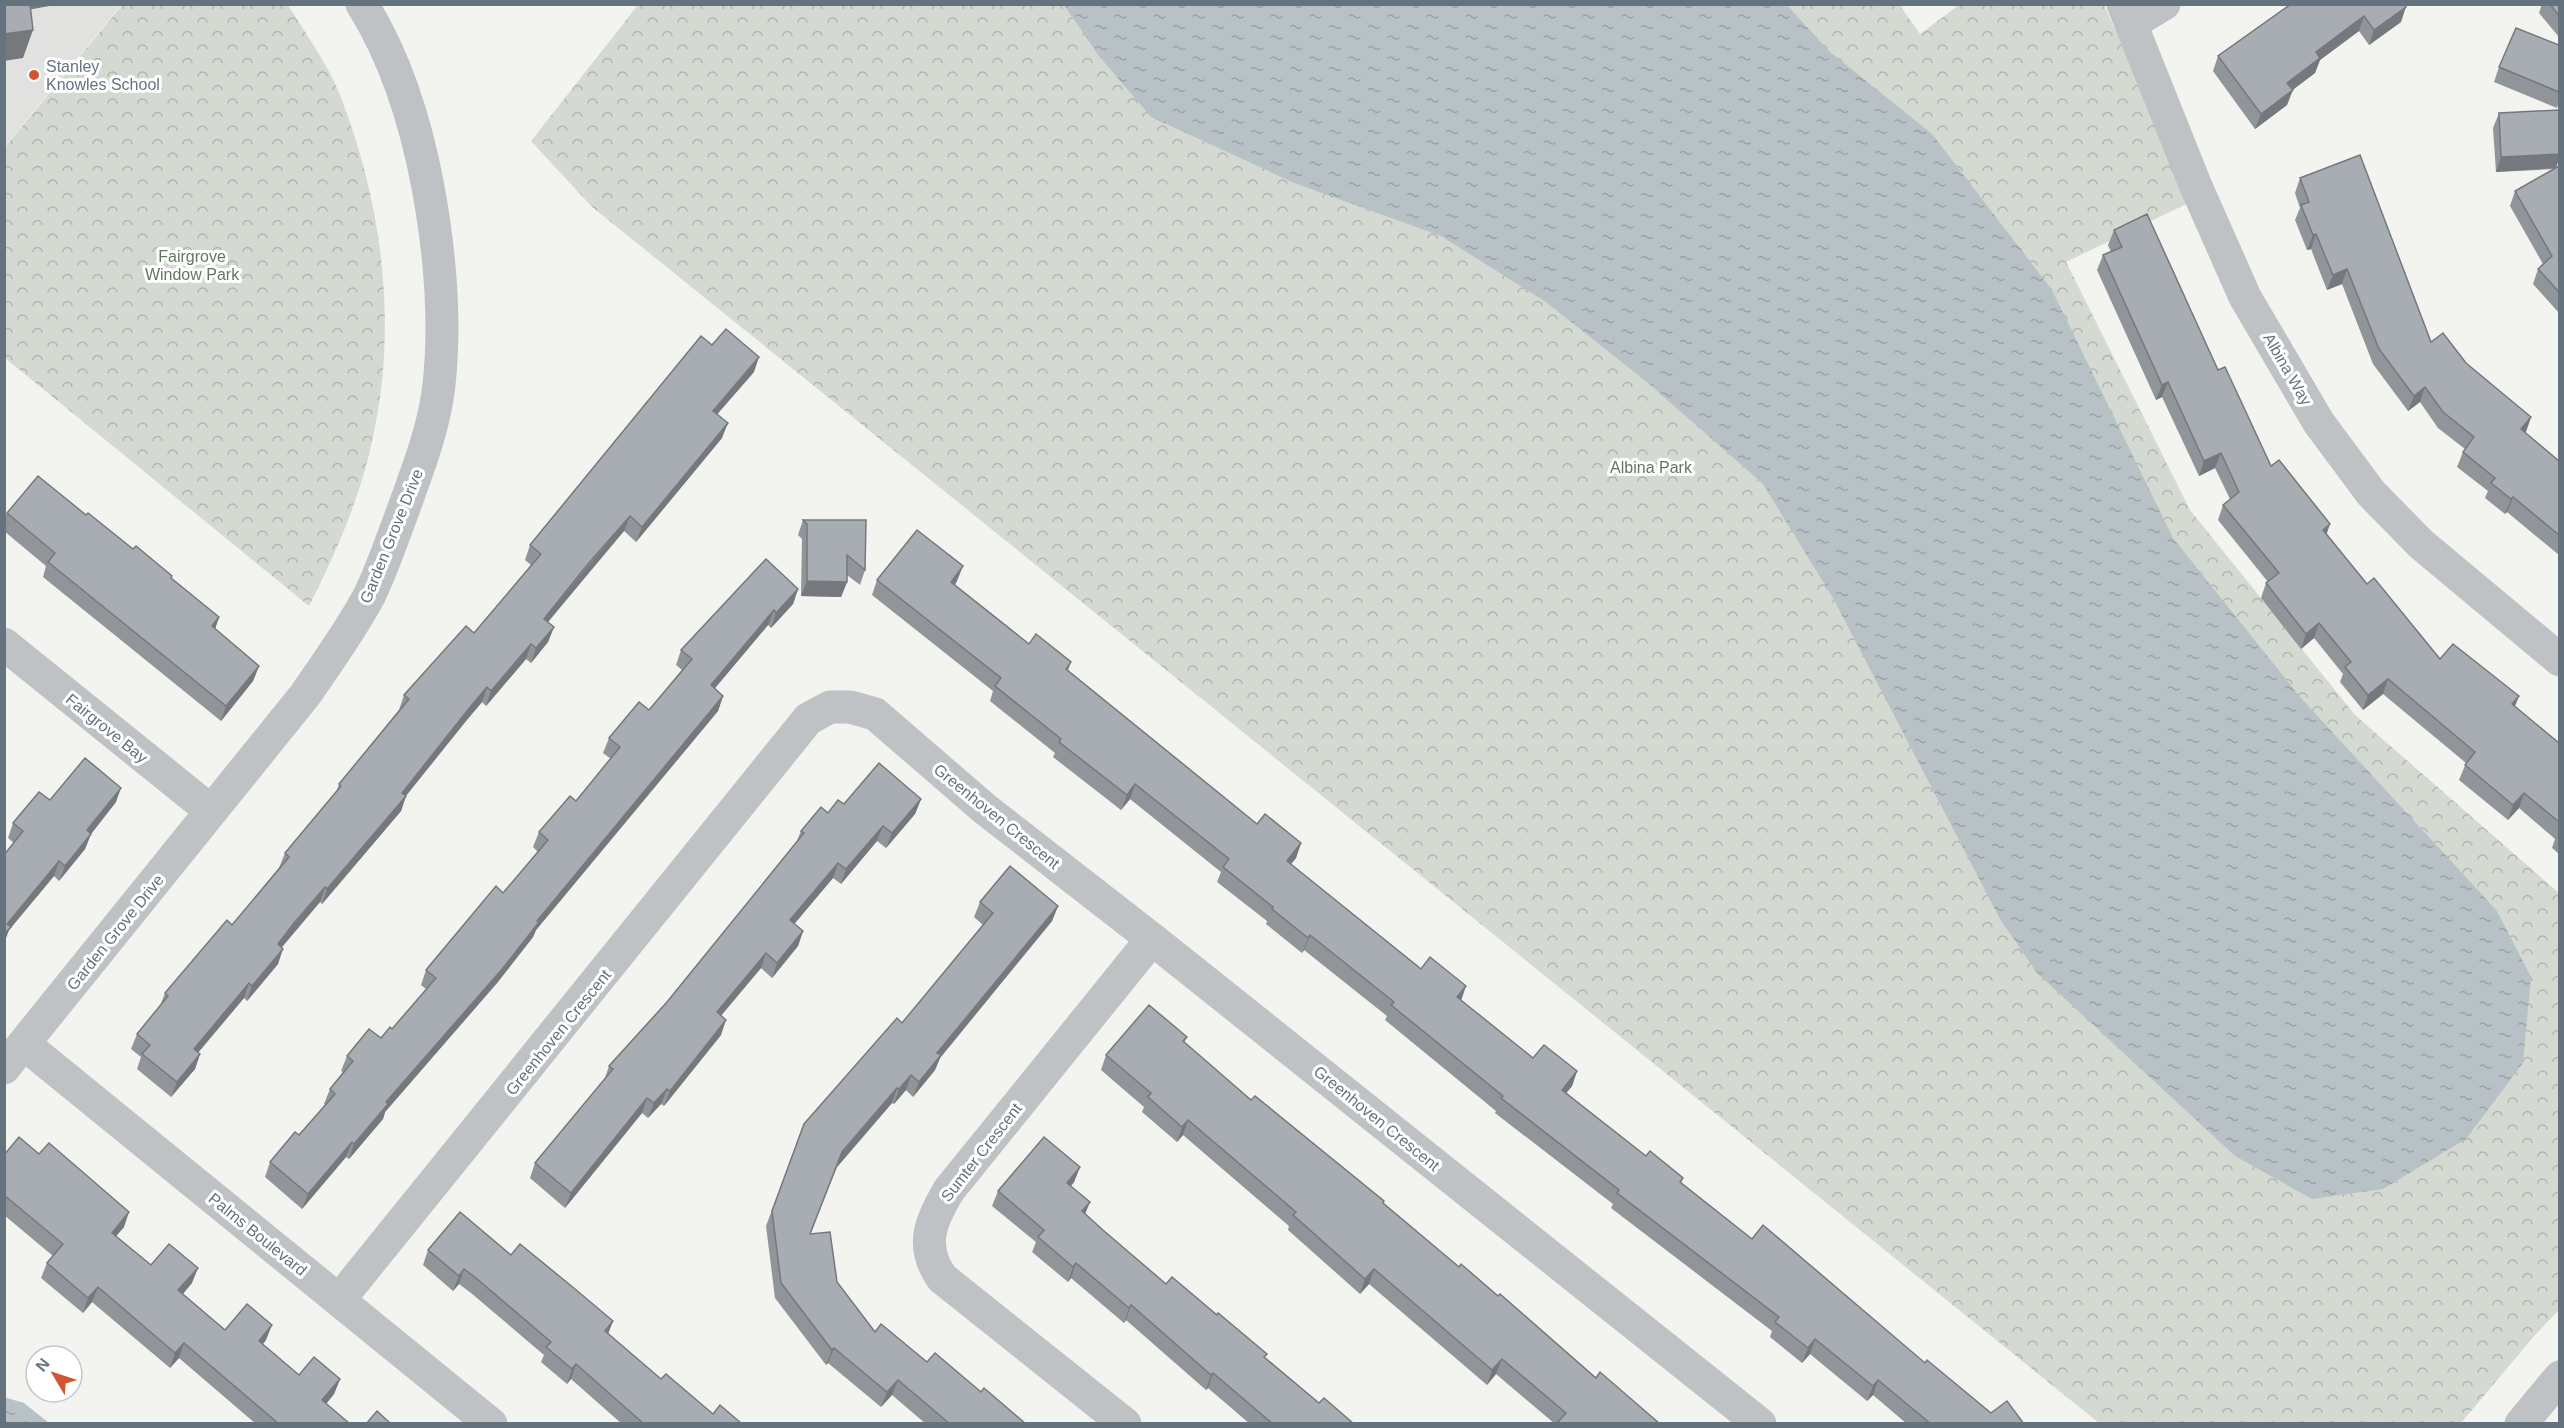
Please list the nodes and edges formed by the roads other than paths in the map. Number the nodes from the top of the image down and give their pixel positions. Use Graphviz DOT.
graph roads {
  1 [pos="362,4"];
  2 [pos="2164,4"];
  3 [pos="2127,14"];
  4 [pos="4,644"];
  5 [pos="2559,660"];
  6 [pos="212,811"];
  7 [pos="1152,939"];
  8 [pos="14,1056"];
  9 [pos="339,1300"];
  10 [pos="2559,1377"];
  11 [pos="490,1424"];
  12 [pos="1125,1424"];
  13 [pos="1760,1424"];
  14 [pos="2521,1424"];
  1 -- 6 [label="street, Garden Grove Drive"];
  2 -- 3 [label="street"];
  3 -- 5 [label="street, Albina Way"];
  4 -- 6 [label="street, Fairgrove Bay"];
  6 -- 8 [label="street, Garden Grove Drive"];
  7 -- 9 [label="street, Greenhoven Crescent"];
  7 -- 12 [label="street, Sumter Crescent"];
  7 -- 13 [label="street, Greenhoven Crescent"];
  8 -- 9 [label="street, Palms Boulevard"];
  9 -- 11 [label="street, Palms Boulevard"];
  10 -- 14 [label="street"];
}
